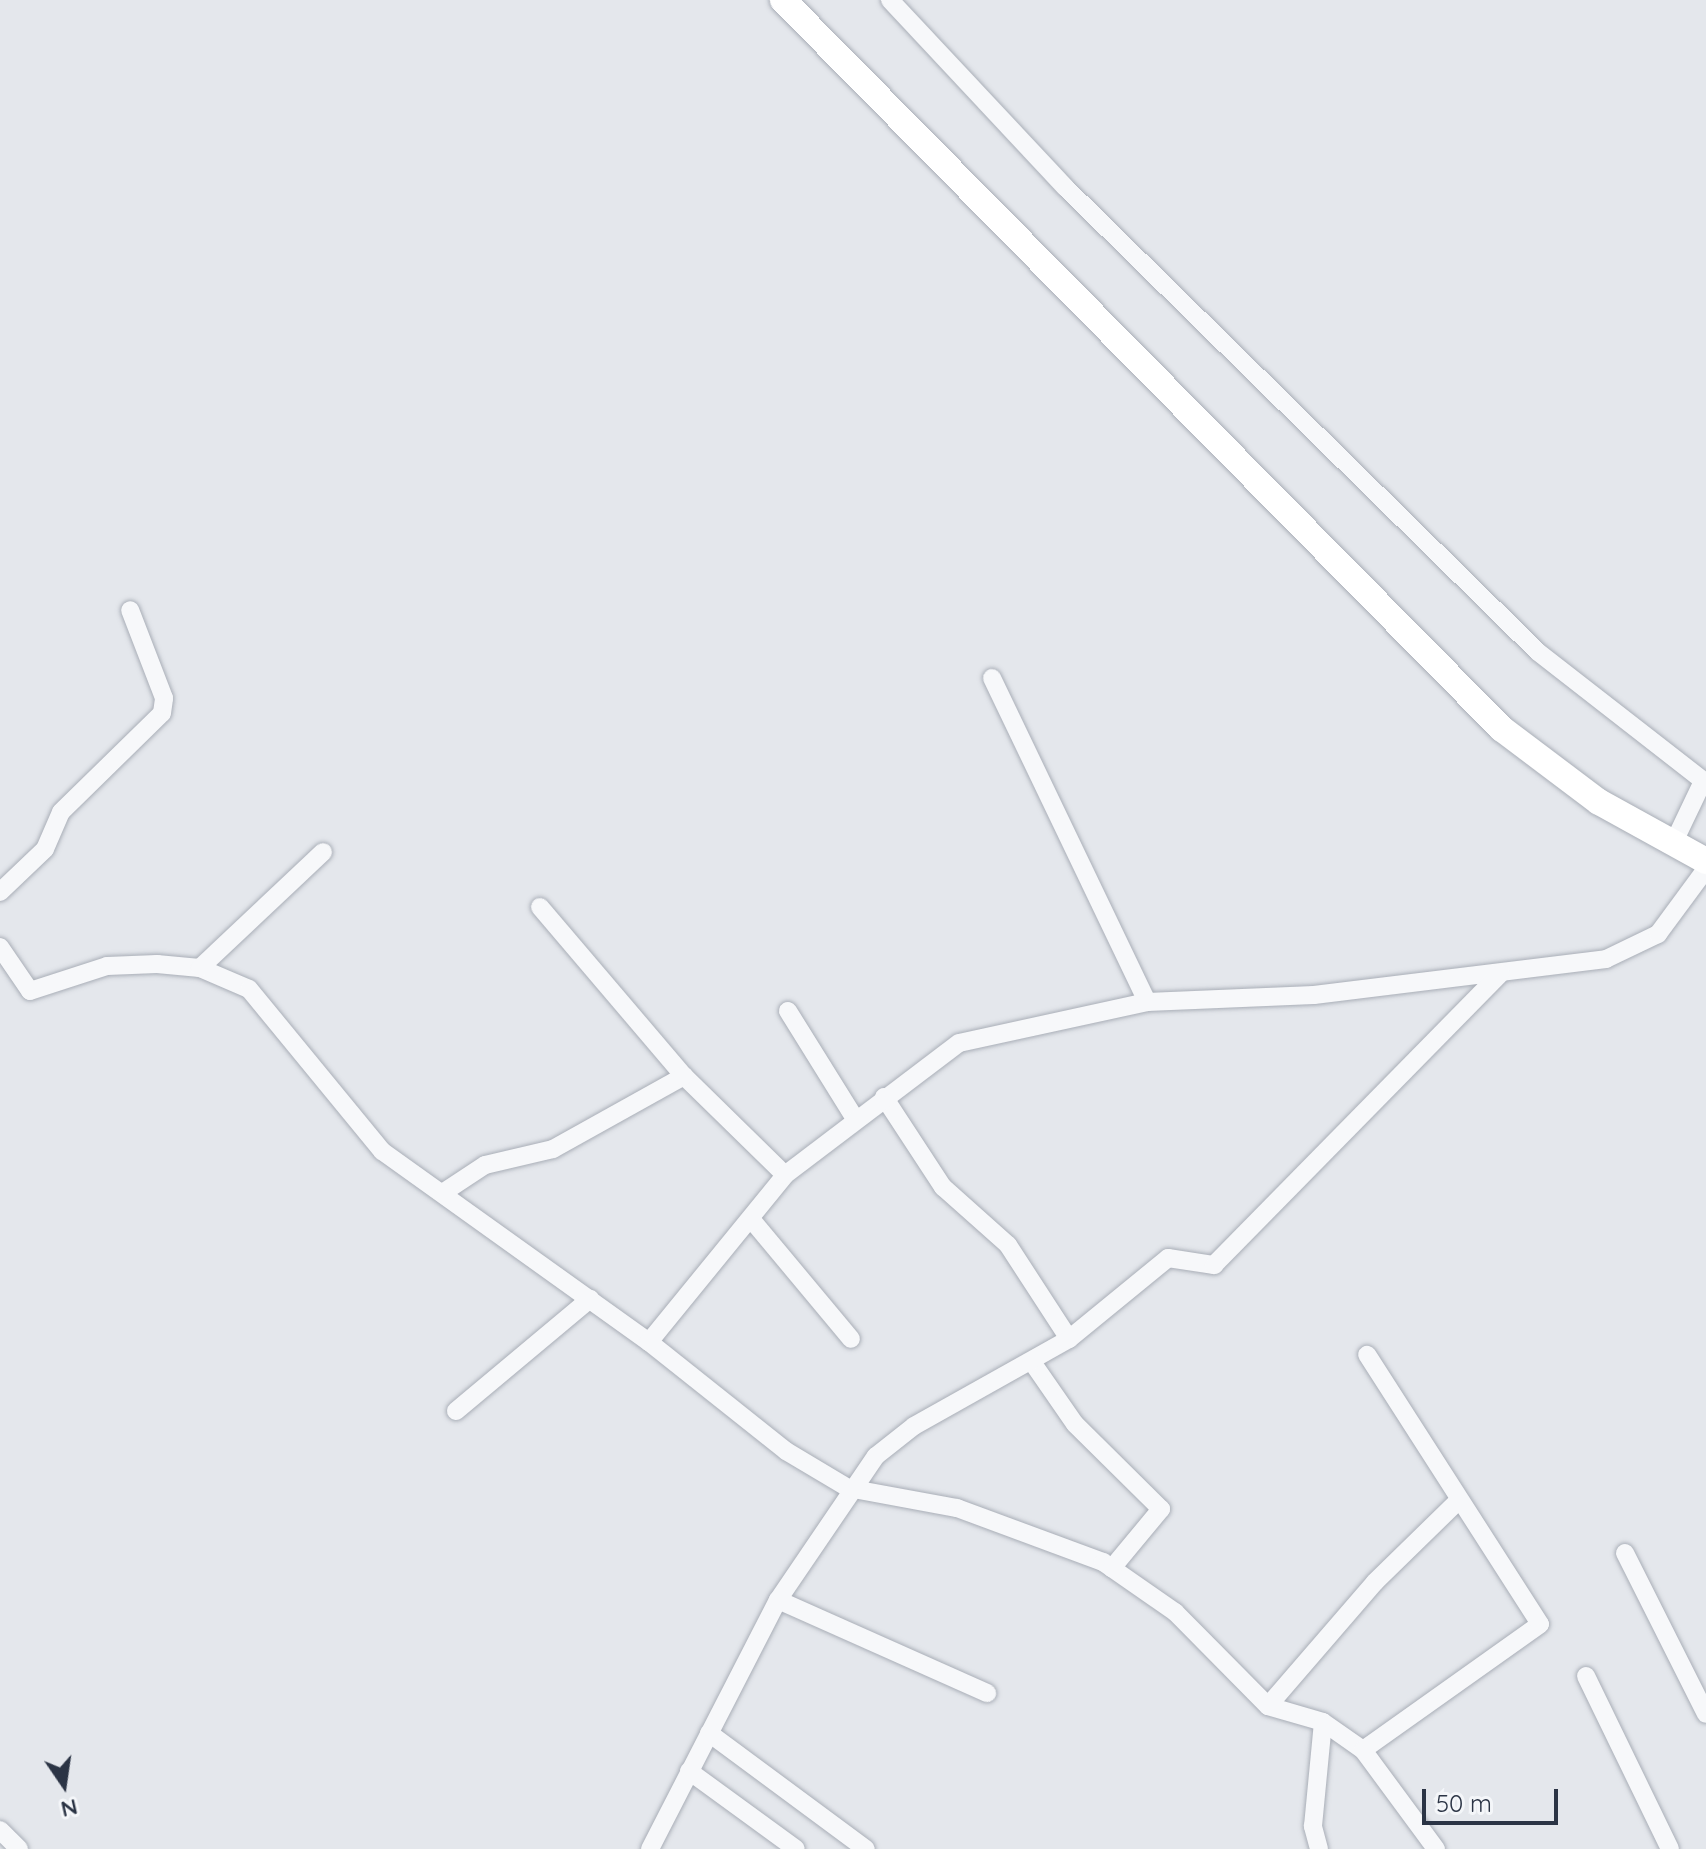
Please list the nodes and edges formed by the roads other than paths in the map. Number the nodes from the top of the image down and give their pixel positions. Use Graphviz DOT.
graph roads {
  1 [pos="783,0"];
  2 [pos="890,0"];
  3 [pos="130,610"];
  4 [pos="992,678"];
  5 [pos="1701,787"];
  6 [pos="1678,832"];
  7 [pos="323,852"];
  8 [pos="1706,861"];
  9 [pos="1706,869"];
  10 [pos="0,892"];
  11 [pos="540,907"];
  12 [pos="0,947"];
  13 [pos="200,968"];
  14 [pos="1501,973"];
  15 [pos="1147,1002"];
  16 [pos="788,1011"];
  17 [pos="684,1076"];
  18 [pos="884,1097"];
  19 [pos="854,1117"];
  20 [pos="785,1175"];
  21 [pos="444,1192"];
  22 [pos="751,1219"];
  23 [pos="590,1299"];
  24 [pos="851,1339"];
  25 [pos="1069,1339"];
  26 [pos="649,1342"];
  27 [pos="1367,1355"];
  28 [pos="1032,1362"];
  29 [pos="456,1411"];
  30 [pos="848,1488"];
  31 [pos="1459,1500"];
  32 [pos="1625,1553"];
  33 [pos="1112,1568"];
  34 [pos="778,1600"];
  35 [pos="1586,1676"];
  36 [pos="987,1693"];
  37 [pos="1268,1706"];
  38 [pos="1706,1714"];
  39 [pos="1323,1722"];
  40 [pos="709,1733"];
  41 [pos="1363,1750"];
  42 [pos="689,1771"];
  43 [pos="0,1830"];
  44 [pos="653,1848"];
  45 [pos="19,1849"];
  46 [pos="796,1849"];
  47 [pos="866,1849"];
  48 [pos="1319,1849"];
  49 [pos="1436,1849"];
  50 [pos="1670,1849"];
  1 -- 6 [label="street"];
  2 -- 5 [label="street"];
  3 -- 10 [label="street"];
  4 -- 15 [label="street"];
  5 -- 6 [label="street"];
  6 -- 8 [label="street"];
  7 -- 13 [label="street"];
  9 -- 14 [label="street"];
  11 -- 17 [label="street"];
  12 -- 13 [label="street"];
  13 -- 21 [label="street"];
  14 -- 15 [label="street"];
  14 -- 25 [label="street"];
  15 -- 18 [label="street"];
  16 -- 19 [label="street"];
  17 -- 20 [label="street"];
  17 -- 21 [label="street"];
  18 -- 19 [label="street"];
  18 -- 25 [label="street"];
  19 -- 20 [label="street"];
  20 -- 22 [label="street"];
  21 -- 23 [label="street"];
  22 -- 24 [label="street"];
  22 -- 26 [label="street"];
  23 -- 26 [label="street"];
  23 -- 29 [label="street"];
  25 -- 28 [label="street"];
  26 -- 30 [label="street"];
  27 -- 31 [label="street"];
  28 -- 30 [label="street"];
  28 -- 33 [label="street"];
  30 -- 33 [label="street"];
  30 -- 34 [label="street"];
  31 -- 37 [label="street"];
  31 -- 41 [label="street"];
  32 -- 38 [label="street"];
  33 -- 37 [label="street"];
  34 -- 36 [label="street"];
  34 -- 40 [label="street"];
  35 -- 50 [label="street"];
  37 -- 39 [label="street"];
  39 -- 41 [label="street"];
  39 -- 48 [label="street"];
  40 -- 42 [label="street"];
  40 -- 47 [label="street"];
  41 -- 49 [label="street"];
  42 -- 44 [label="street"];
  42 -- 46 [label="street"];
  43 -- 45 [label="street"];
}
